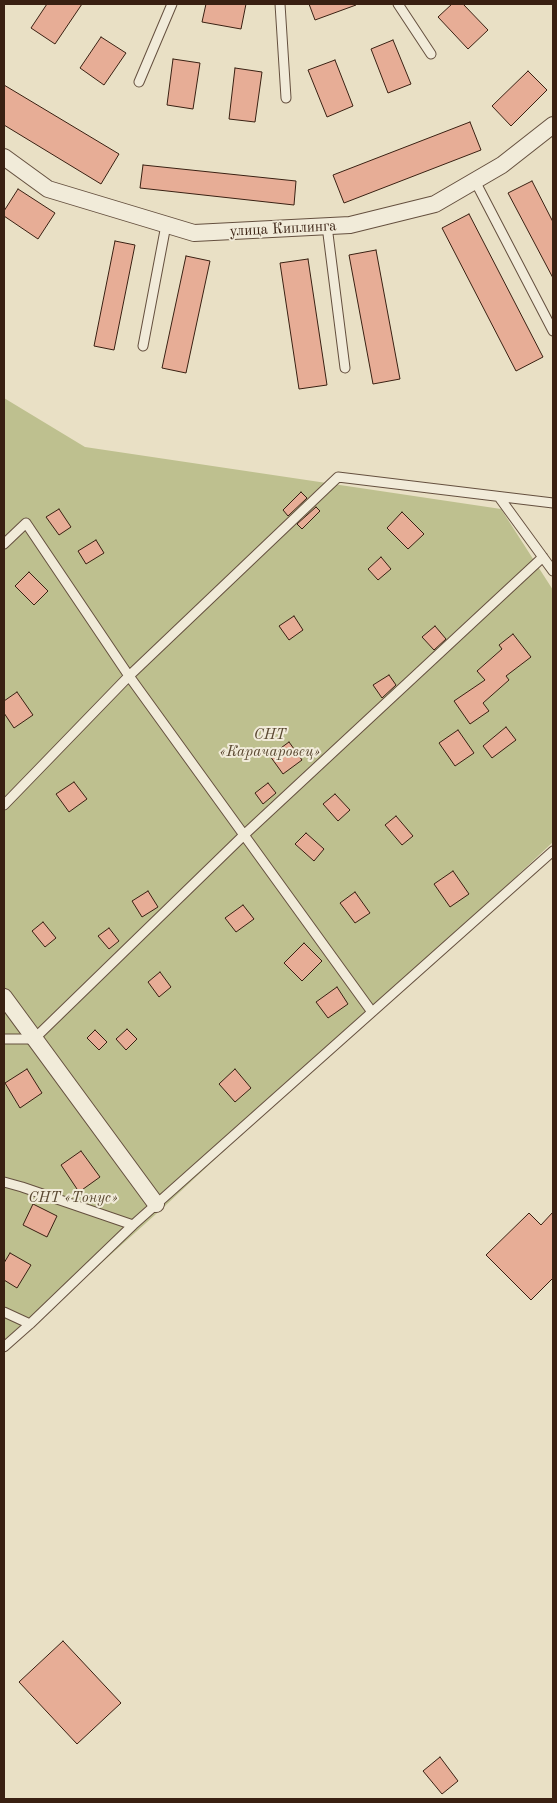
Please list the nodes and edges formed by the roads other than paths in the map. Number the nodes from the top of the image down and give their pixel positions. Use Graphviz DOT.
graph roads {
  1 [pos="172,4"];
  2 [pos="280,4"];
  3 [pos="398,4"];
  4 [pos="431,54"];
  5 [pos="139,82"];
  6 [pos="286,98"];
  7 [pos="553,125"];
  8 [pos="4,157"];
  9 [pos="474,181"];
  10 [pos="166,225"];
  11 [pos="327,226"];
  12 [pos="553,331"];
  13 [pos="143,346"];
  14 [pos="345,368"];
  15 [pos="499,497"];
  16 [pos="553,503"];
  17 [pos="4,544"];
  18 [pos="543,557"];
  19 [pos="553,572"];
  20 [pos="128,676"];
  21 [pos="4,804"];
  22 [pos="245,834"];
  23 [pos="553,851"];
  24 [pos="4,997"];
  25 [pos="372,1012"];
  26 [pos="4,1039"];
  27 [pos="34,1040"];
  28 [pos="4,1182"];
  29 [pos="156,1204"];
  30 [pos="133,1225"];
  31 [pos="4,1312"];
  32 [pos="30,1324"];
  33 [pos="4,1346"];
  1 -- 5 [label="lane"];
  2 -- 6 [label="lane"];
  3 -- 4 [label="lane"];
  7 -- 9 [label="street, улица Киплинга"];
  8 -- 10 [label="street, улица Киплинга"];
  9 -- 11 [label="street, улица Киплинга"];
  9 -- 12 [label="lane"];
  10 -- 11 [label="street, улица Киплинга"];
  10 -- 13 [label="lane"];
  11 -- 14 [label="lane"];
  15 -- 16 [label="lane"];
  15 -- 18 [label="lane"];
  15 -- 20 [label="lane"];
  17 -- 20 [label="lane"];
  18 -- 19 [label="lane"];
  18 -- 22 [label="lane"];
  20 -- 21 [label="lane"];
  20 -- 22 [label="lane"];
  22 -- 25 [label="lane"];
  22 -- 27 [label="lane"];
  23 -- 25 [label="lane"];
  24 -- 27 [label="street"];
  25 -- 29 [label="lane"];
  26 -- 27 [label="lane"];
  27 -- 29 [label="street"];
  28 -- 30 [label="lane"];
  29 -- 30 [label="lane"];
  30 -- 32 [label="lane"];
  31 -- 32 [label="lane"];
  32 -- 33 [label="lane"];
}
